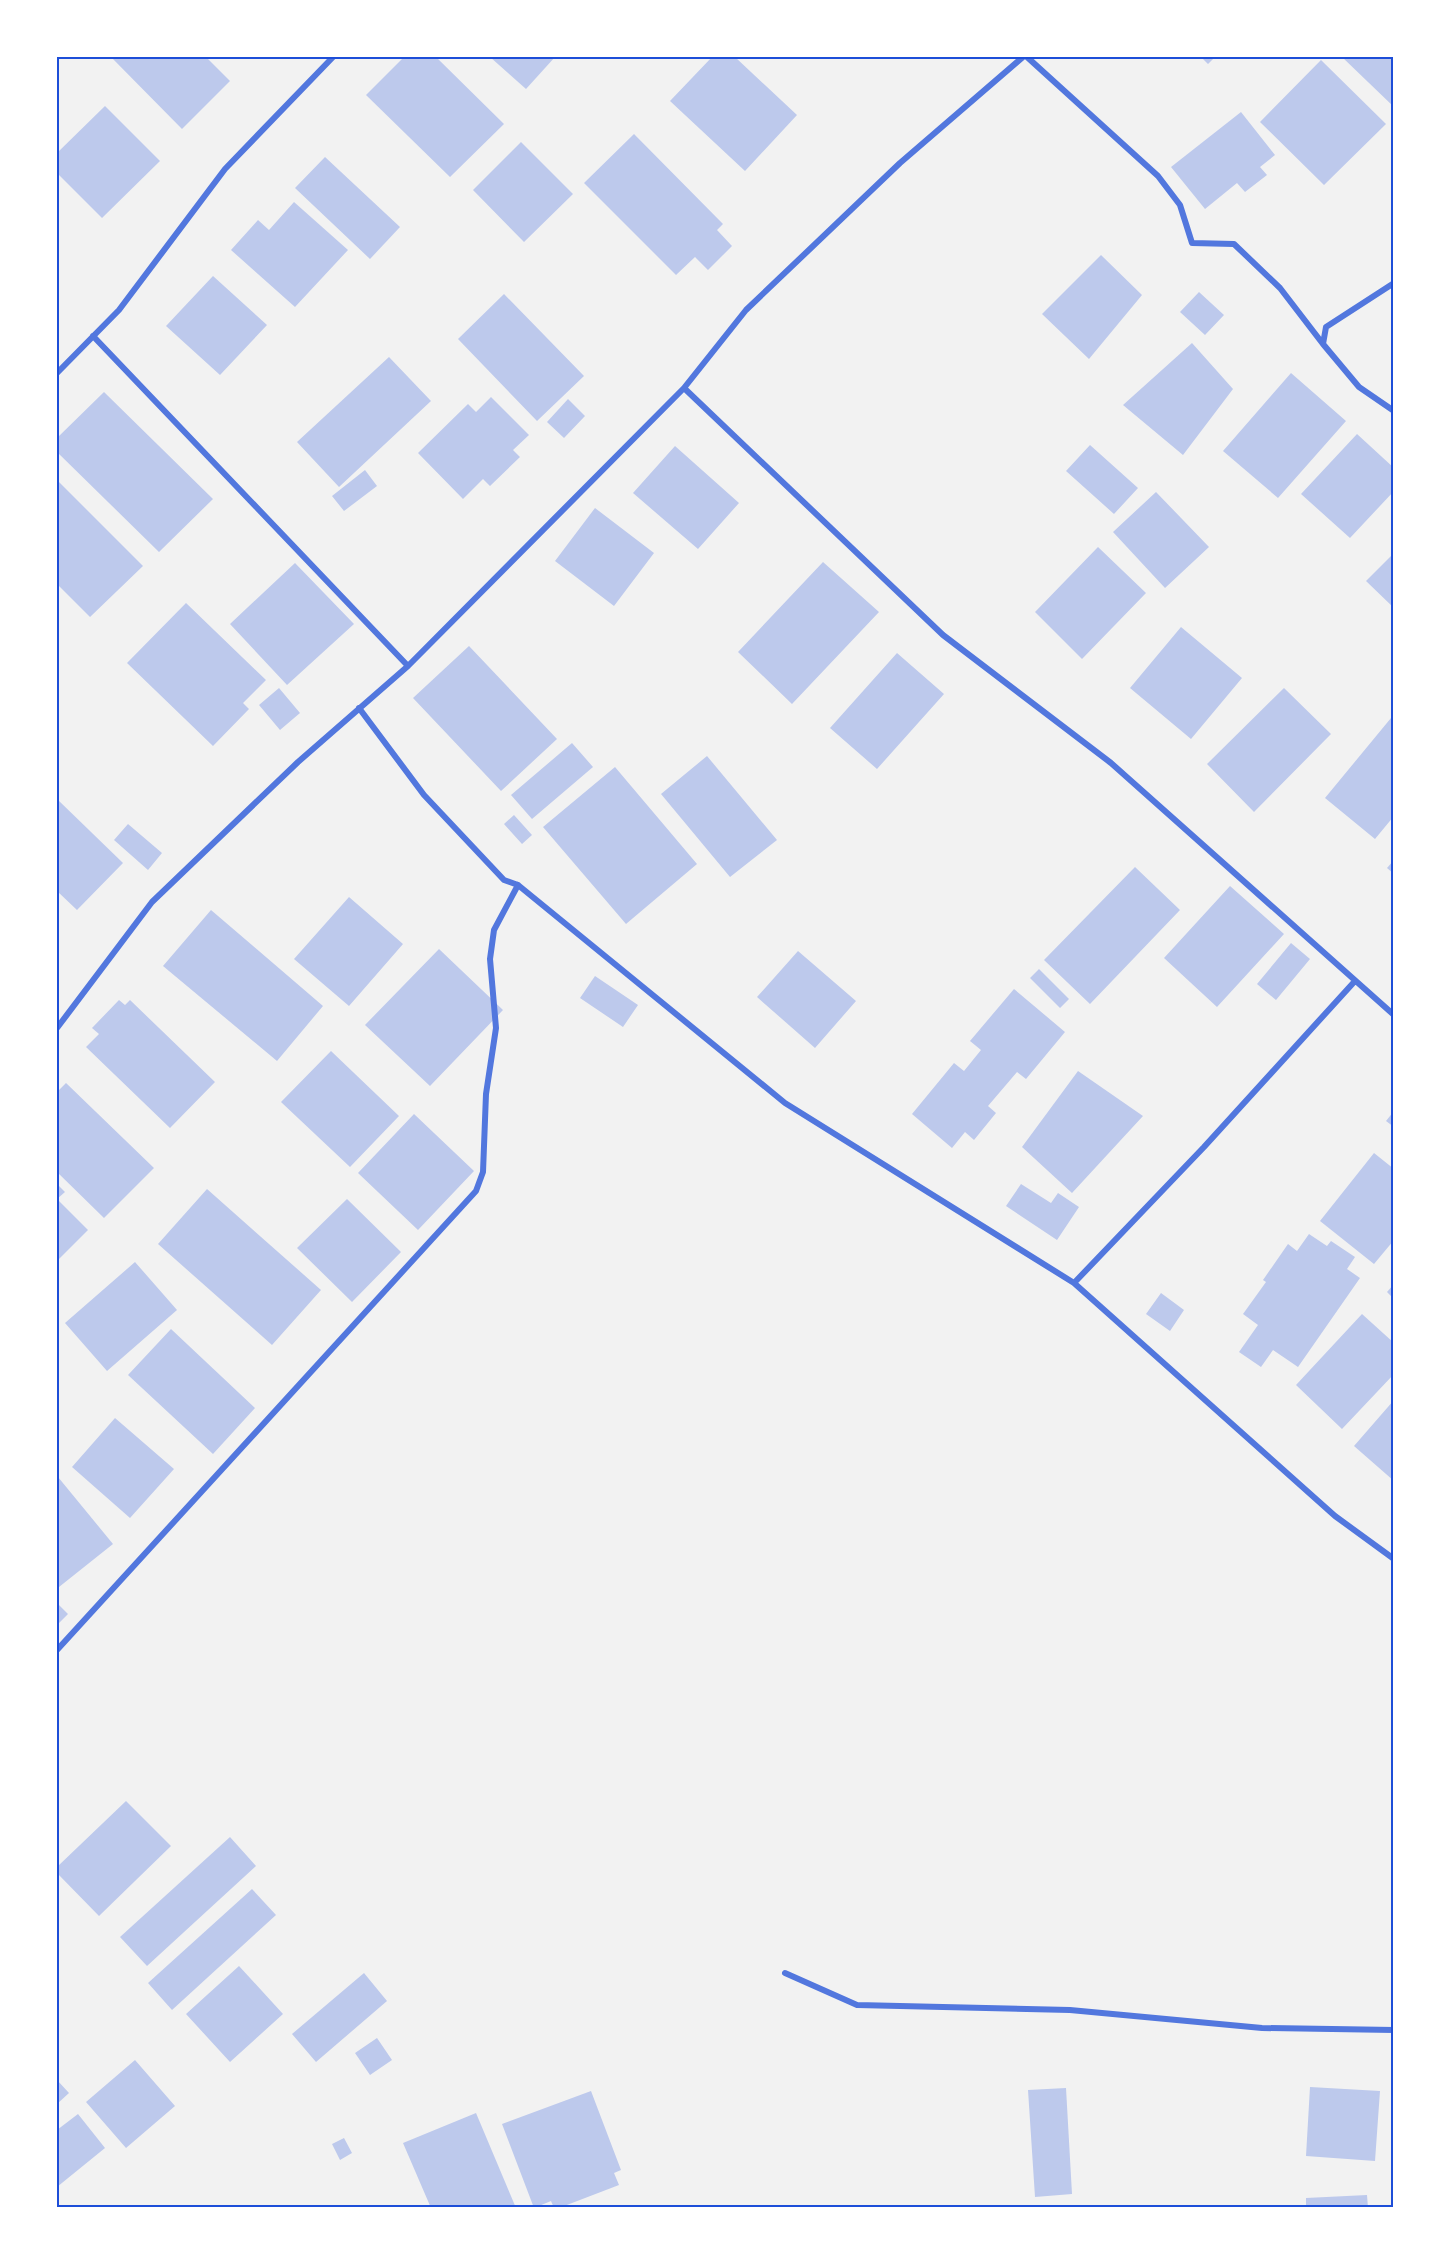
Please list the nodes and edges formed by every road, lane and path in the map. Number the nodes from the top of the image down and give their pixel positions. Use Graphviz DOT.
graph roads {
  1 [pos="333,57"];
  2 [pos="1025,57"];
  3 [pos="1394,283"];
  4 [pos="93,336"];
  5 [pos="1323,344"];
  6 [pos="57,373"];
  7 [pos="684,388"];
  8 [pos="1394,411"];
  9 [pos="408,666"];
  10 [pos="359,708"];
  11 [pos="518,885"];
  12 [pos="1355,981"];
  13 [pos="1394,1015"];
  14 [pos="57,1029"];
  15 [pos="1074,1283"];
  16 [pos="1394,1559"];
  17 [pos="57,1650"];
  18 [pos="785,1973"];
  19 [pos="1394,2030"];
  1 -- 4 [label="street"];
  2 -- 5 [label="street"];
  2 -- 7 [label="street"];
  3 -- 5 [label="street"];
  4 -- 6 [label="street"];
  4 -- 9 [label="street"];
  5 -- 8 [label="street"];
  7 -- 9 [label="street"];
  7 -- 12 [label="street"];
  9 -- 10 [label="street"];
  10 -- 11 [label="street"];
  10 -- 14 [label="street"];
  11 -- 15 [label="street"];
  11 -- 17 [label="street"];
  12 -- 13 [label="street"];
  12 -- 15 [label="street"];
  15 -- 16 [label="street"];
  18 -- 19 [label="street"];
}
